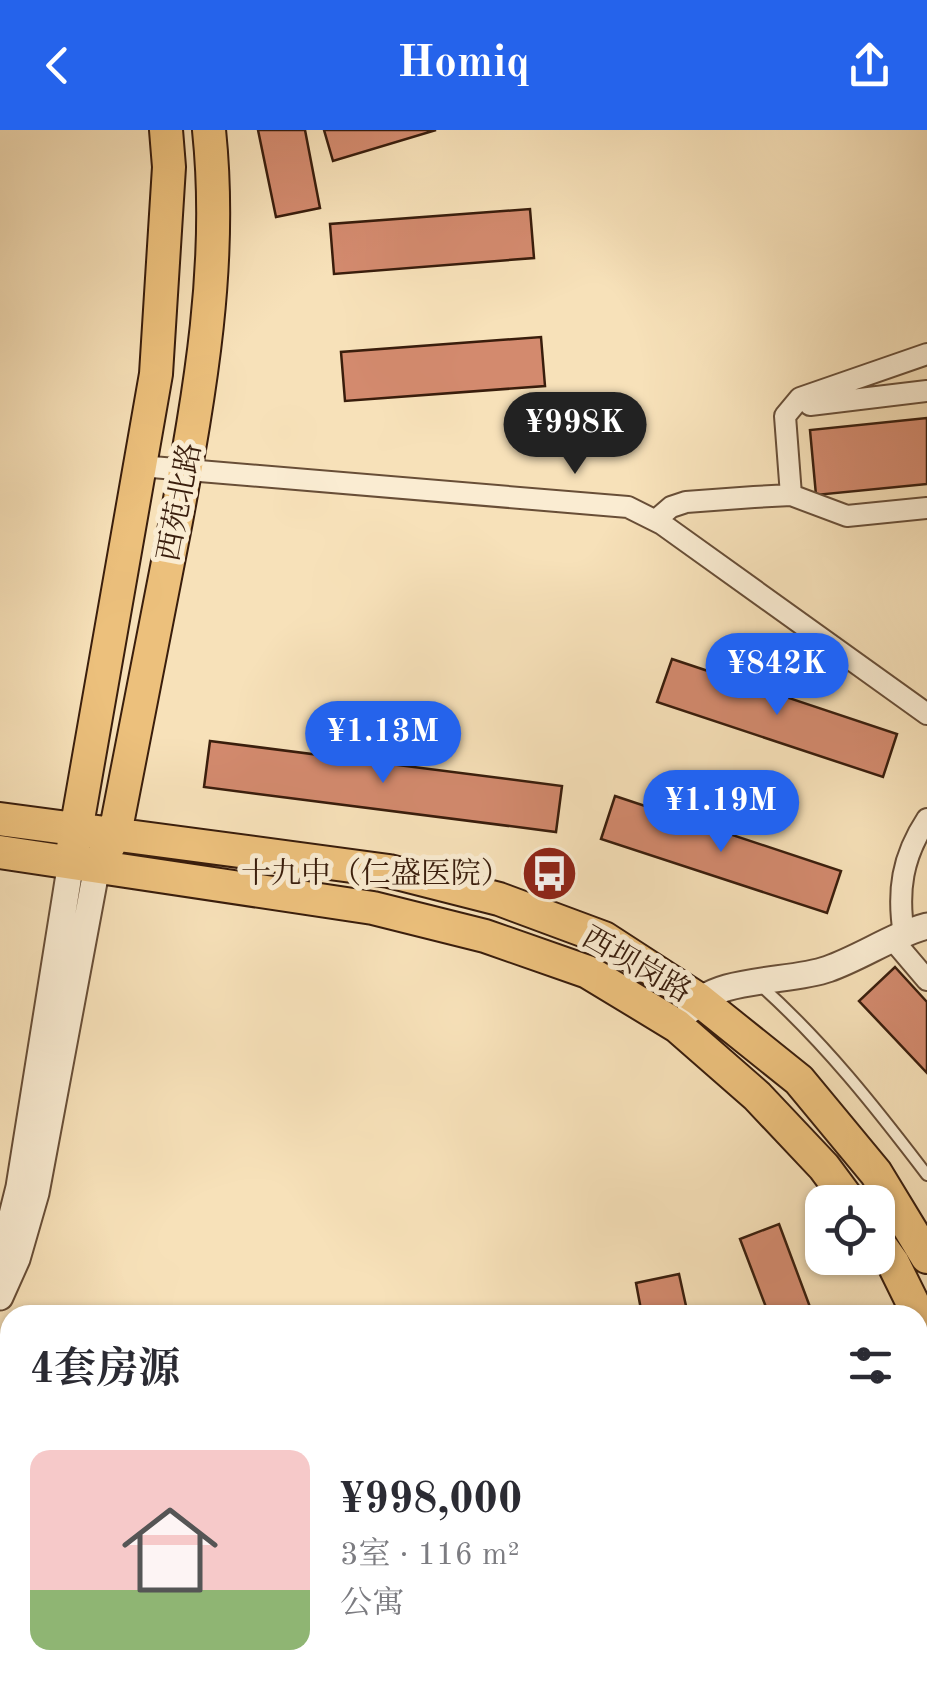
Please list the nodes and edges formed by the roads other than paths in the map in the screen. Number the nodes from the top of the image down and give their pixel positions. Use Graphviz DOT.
graph roads {
  1 [pos="166,130"];
  2 [pos="209,130"];
  3 [pos="927,354"];
  4 [pos="927,391"];
  5 [pos="794,406"];
  6 [pos="140,466"];
  7 [pos="186,470"];
  8 [pos="791,495"];
  9 [pos="927,508"];
  10 [pos="656,520"];
  11 [pos="927,714"];
  12 [pos="0,820"];
  13 [pos="927,820"];
  14 [pos="77,829"];
  15 [pos="115,834"];
  16 [pos="0,852"];
  17 [pos="84,864"];
  18 [pos="908,934"];
  19 [pos="927,980"];
  20 [pos="757,982"];
  21 [pos="698,999"];
  22 [pos="678,1026"];
  23 [pos="927,1176"];
  24 [pos="837,1185"];
  25 [pos="927,1257"];
  26 [pos="0,1259"];
  27 [pos="895,1267"];
  28 [pos="0,1297"];
  29 [pos="914,1305"];
  1 -- 6 [label="main road, 西苑北路"];
  2 -- 7 [label="main road, 西苑北路"];
  3 -- 5 [label="street"];
  4 -- 5 [label="street"];
  5 -- 8 [label="street"];
  6 -- 7 [label="street"];
  6 -- 14 [label="main road, 西苑北路"];
  7 -- 10 [label="street"];
  7 -- 15 [label="main road, 西苑北路"];
  8 -- 9 [label="street"];
  8 -- 10 [label="street"];
  10 -- 11 [label="street"];
  12 -- 14 [label="main road, 西坝岗路"];
  13 -- 18 [label="street"];
  14 -- 15 [label="main road, 西坝岗路"];
  14 -- 17 [label="main road, 西苑北路"];
  15 -- 17 [label="main road, 西苑北路"];
  15 -- 21 [label="main road, 西坝岗路"];
  16 -- 17 [label="main road, 西坝岗路"];
  17 -- 22 [label="main road, 西坝岗路"];
  17 -- 26 [label="street"];
  17 -- 28 [label="street"];
  18 -- 19 [label="street"];
  18 -- 20 [label="street"];
  20 -- 21 [label="street"];
  20 -- 23 [label="lane"];
  21 -- 22 [label="street"];
  21 -- 25 [label="main road, 西坝岗路"];
  22 -- 24 [label="main road, 西坝岗路"];
  27 -- 29 [label="main road"];
}
